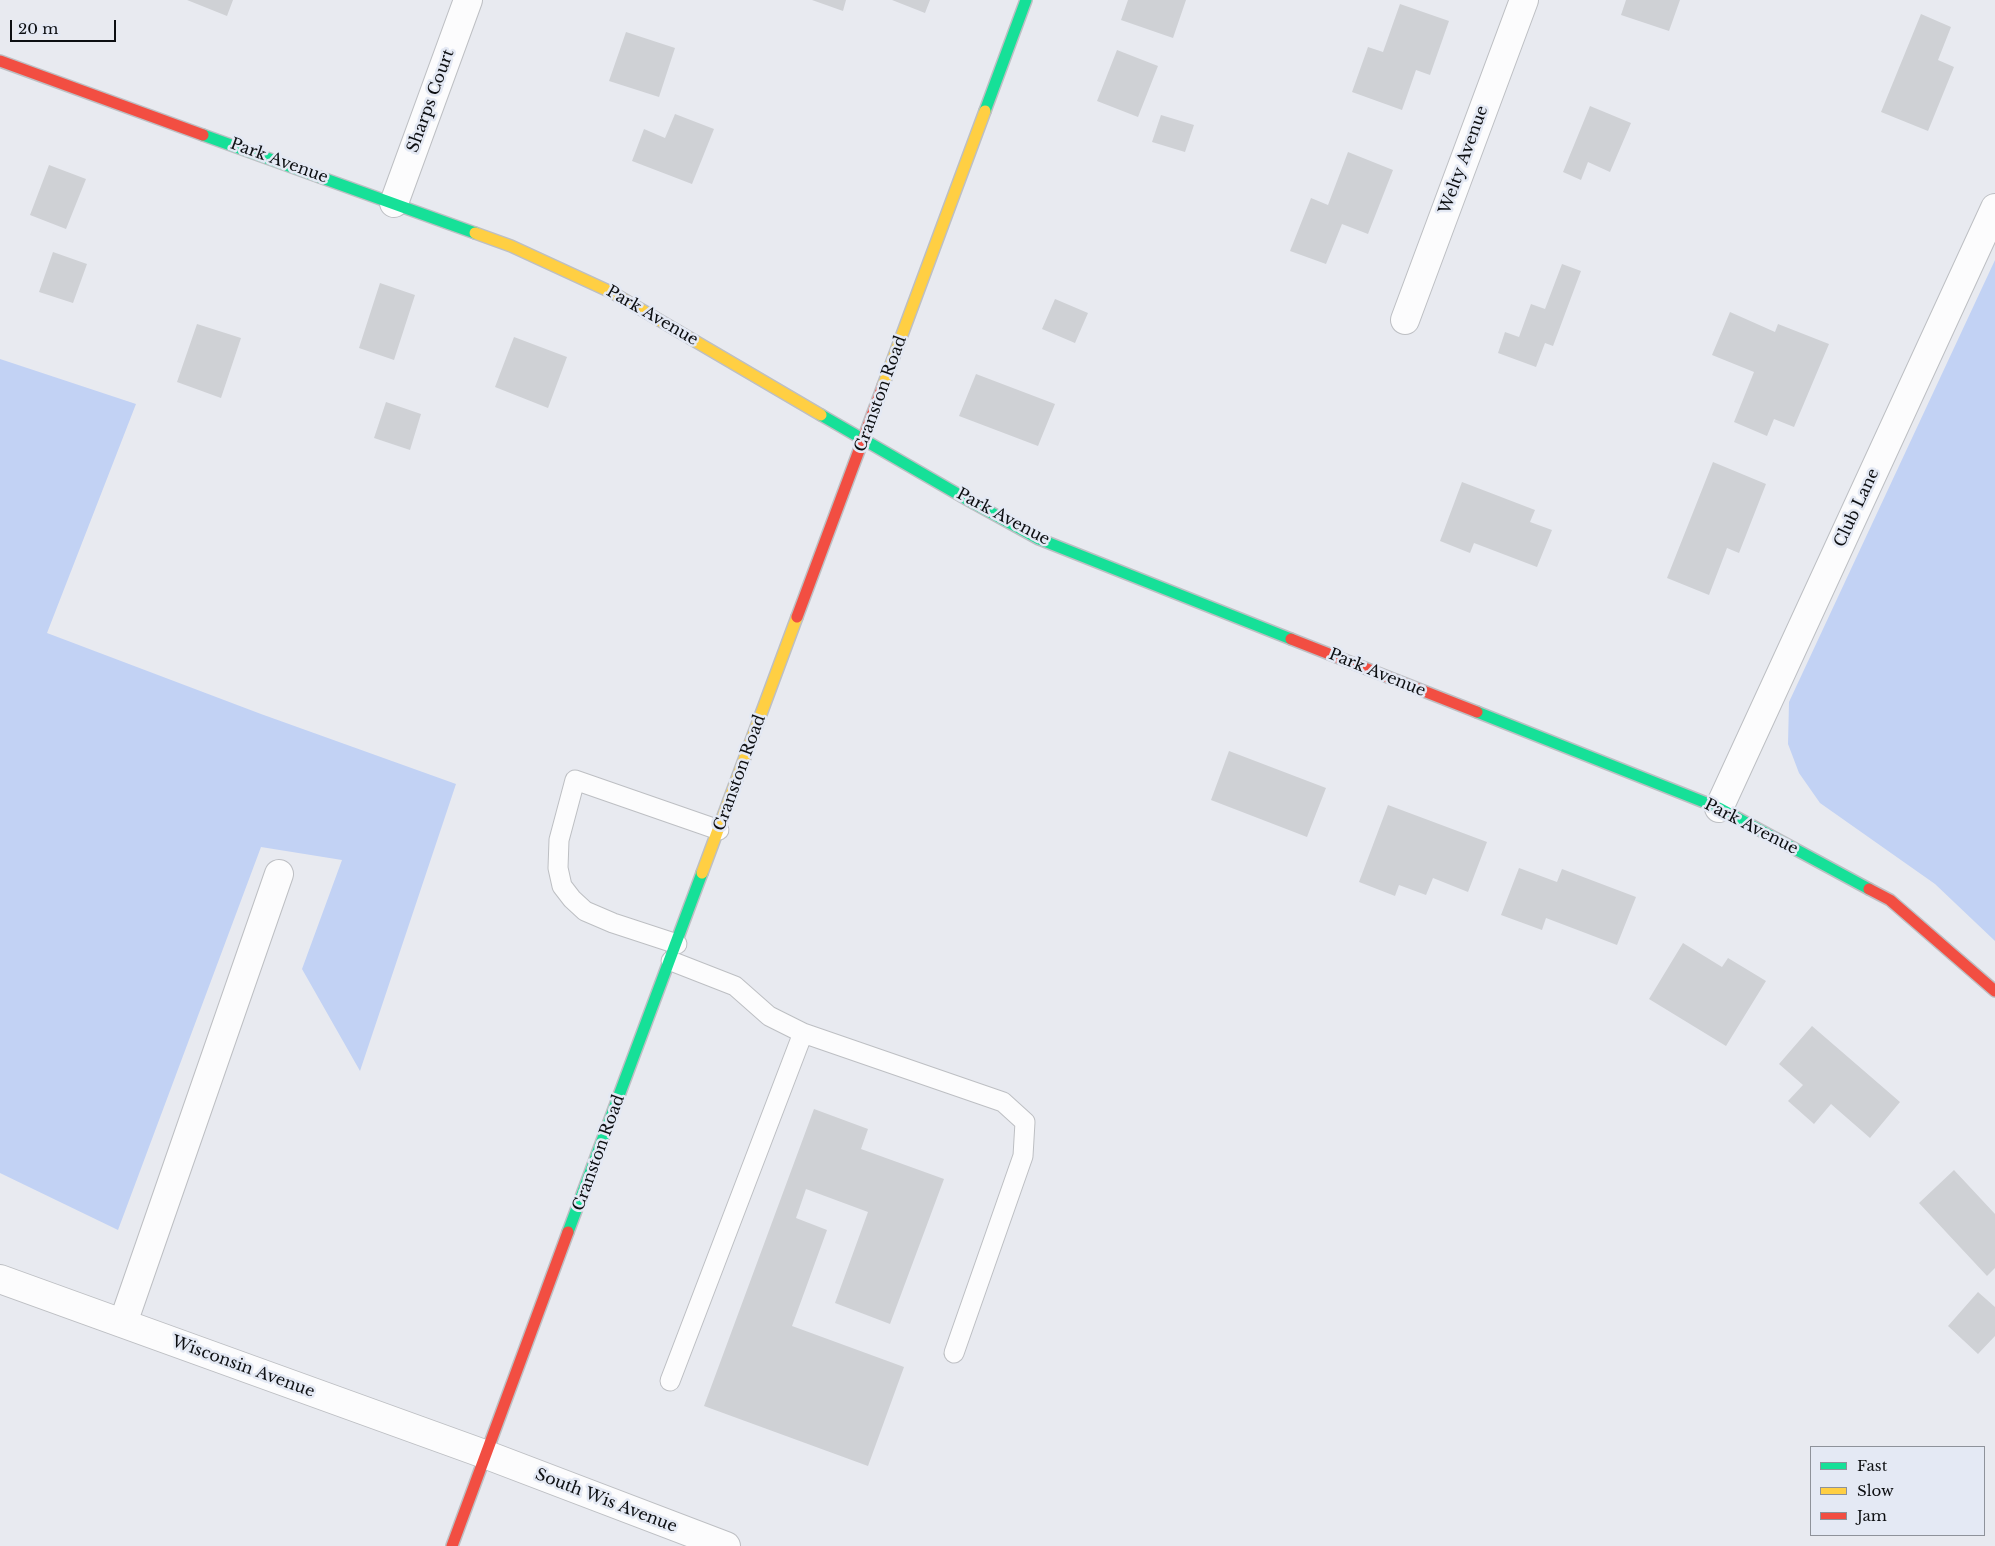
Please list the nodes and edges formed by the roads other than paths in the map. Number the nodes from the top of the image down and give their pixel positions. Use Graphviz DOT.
graph roads {
  1 [pos="468,0"];
  2 [pos="1026,0"];
  3 [pos="1524,0"];
  4 [pos="0,61"];
  5 [pos="394,203"];
  6 [pos="1995,208"];
  7 [pos="1405,320"];
  8 [pos="864,439"];
  9 [pos="1719,808"];
  10 [pos="719,830"];
  11 [pos="279,874"];
  12 [pos="674,952"];
  13 [pos="1995,991"];
  14 [pos="803,1033"];
  15 [pos="0,1279"];
  16 [pos="123,1323"];
  17 [pos="954,1353"];
  18 [pos="670,1381"];
  19 [pos="487,1455"];
  20 [pos="452,1546"];
  21 [pos="726,1546"];
  1 -- 5 [label="street, Sharps Court"];
  2 -- 8 [label="street, Cranston Road"];
  3 -- 7 [label="street, Welty Avenue"];
  4 -- 5 [label="street, Park Avenue"];
  5 -- 8 [label="street, Park Avenue"];
  6 -- 9 [label="street, Club Lane"];
  8 -- 9 [label="street, Park Avenue"];
  8 -- 10 [label="street, Cranston Road"];
  9 -- 13 [label="street, Park Avenue"];
  10 -- 12 [label="street, Cranston Road"];
  10 -- 12 [label="lane"];
  11 -- 16 [label="street"];
  12 -- 14 [label="lane"];
  12 -- 19 [label="street, Cranston Road"];
  14 -- 17 [label="lane"];
  14 -- 18 [label="lane"];
  15 -- 16 [label="street, Wisconsin Avenue"];
  16 -- 19 [label="street, Wisconsin Avenue"];
  19 -- 20 [label="street, Cranston Road"];
  19 -- 21 [label="street, South Wis Avenue"];
}
